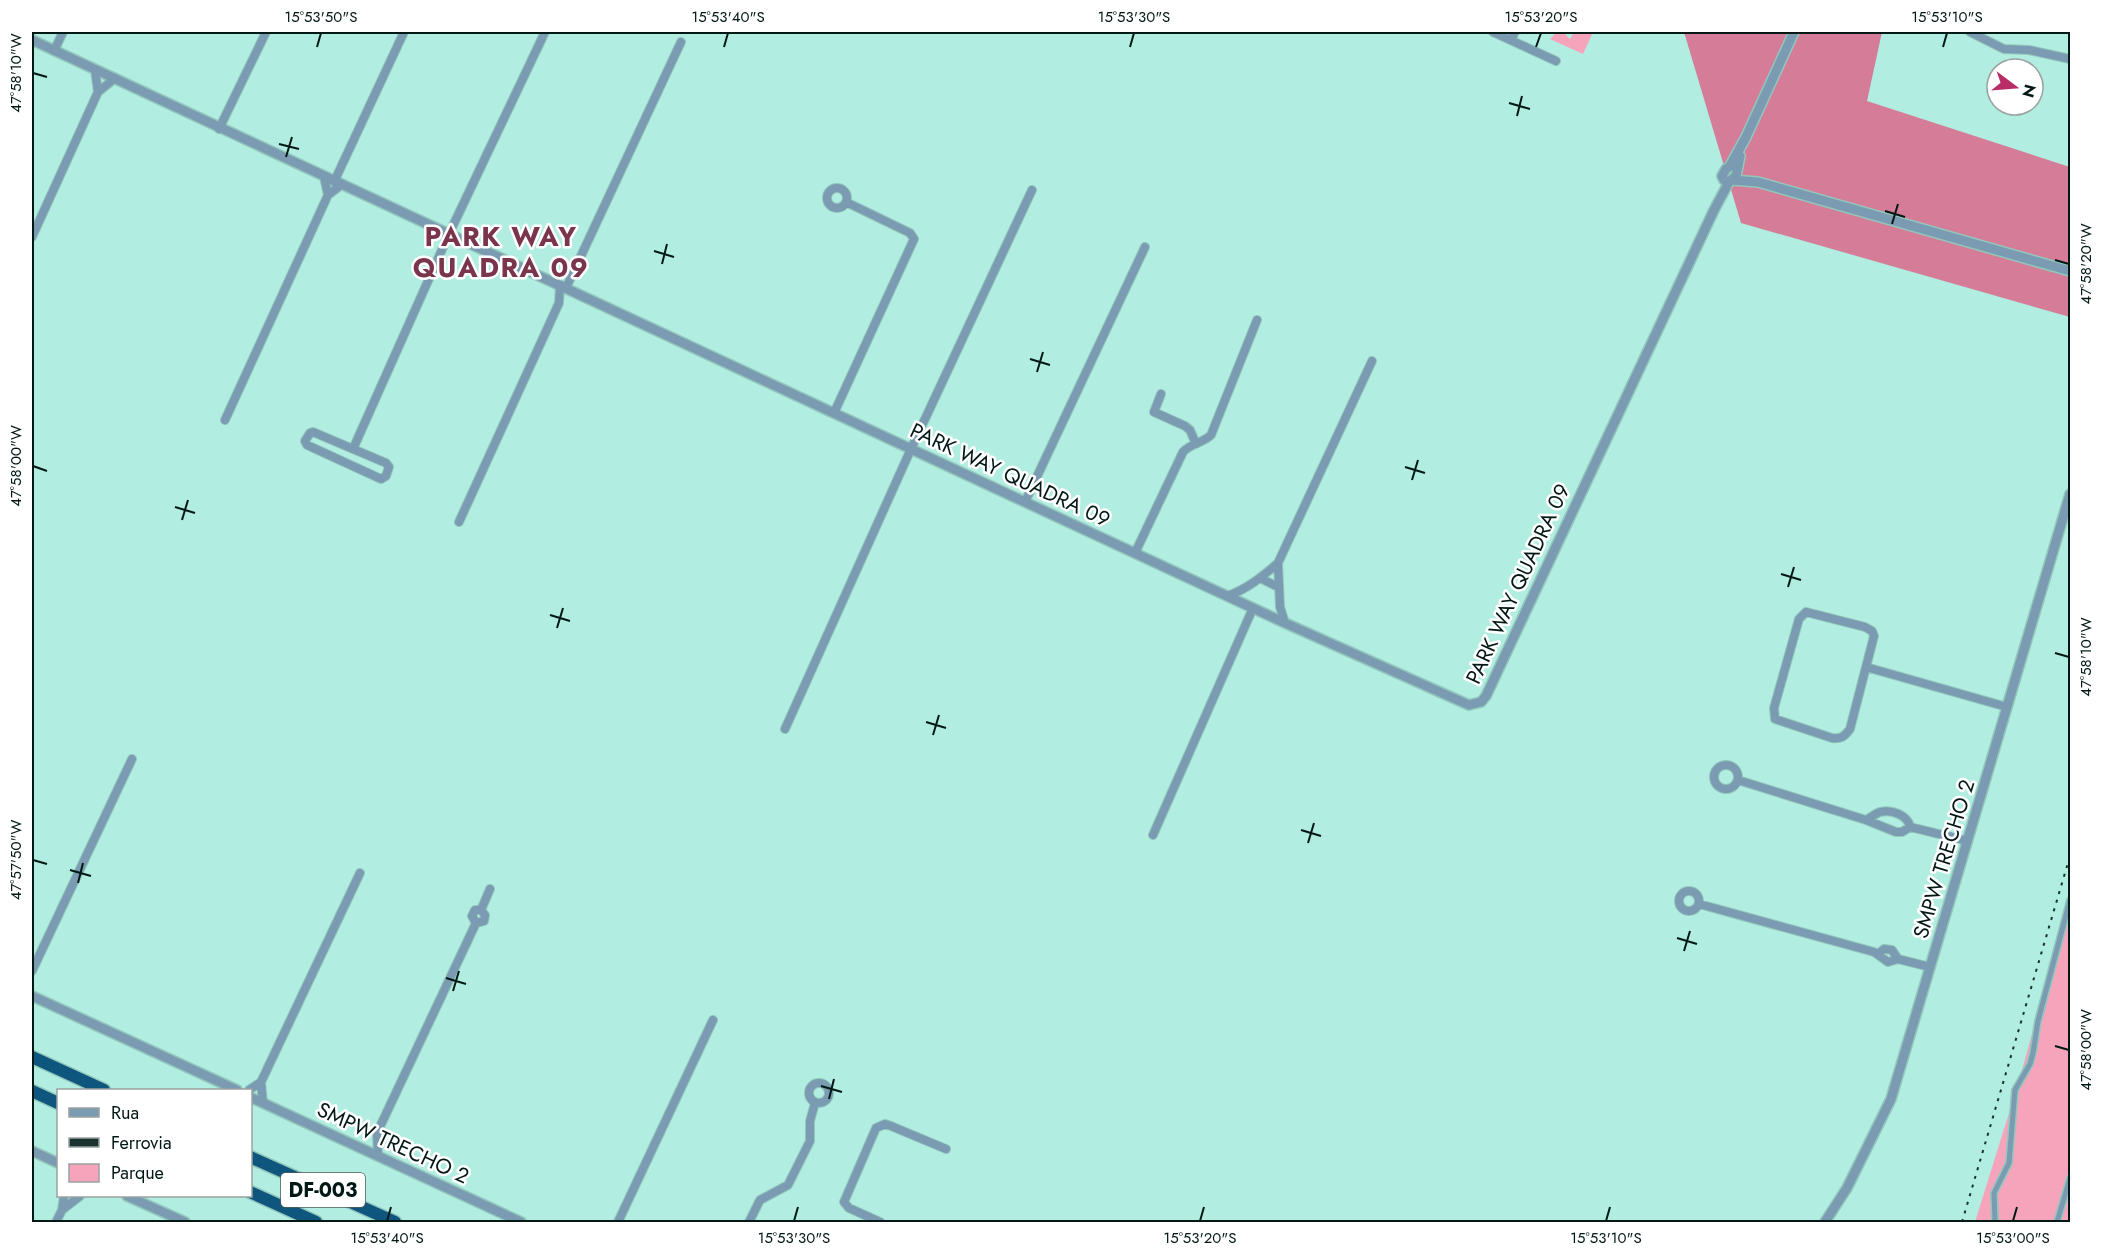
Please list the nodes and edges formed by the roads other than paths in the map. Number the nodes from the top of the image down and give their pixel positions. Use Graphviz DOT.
graph roads {
  1 [pos="63,32"];
  2 [pos="266,32"];
  3 [pos="404,32"];
  4 [pos="545,32"];
  5 [pos="1493,32"];
  6 [pos="1515,32"];
  7 [pos="1794,32"];
  8 [pos="1970,32"];
  9 [pos="32,40"];
  10 [pos="1511,40"];
  11 [pos="681,42"];
  12 [pos="54,51"];
  13 [pos="2070,59"];
  14 [pos="1556,61"];
  15 [pos="95,70"];
  16 [pos="114,79"];
  17 [pos="98,92"];
  18 [pos="219,129"];
  19 [pos="1731,174"];
  20 [pos="324,177"];
  21 [pos="338,184"];
  22 [pos="1032,190"];
  23 [pos="328,195"];
  24 [pos="846,202"];
  25 [pos="448,234"];
  26 [pos="32,237"];
  27 [pos="1145,247"];
  28 [pos="2070,270"];
  29 [pos="566,288"];
  30 [pos="559,303"];
  31 [pos="1257,321"];
  32 [pos="1372,361"];
  33 [pos="1161,394"];
  34 [pos="834,413"];
  35 [pos="225,420"];
  36 [pos="1196,444"];
  37 [pos="353,449"];
  38 [pos="911,449"];
  39 [pos="2070,494"];
  40 [pos="1025,502"];
  41 [pos="459,522"];
  42 [pos="1136,553"];
  43 [pos="1278,563"];
  44 [pos="1260,578"];
  45 [pos="1278,587"];
  46 [pos="1227,596"];
  47 [pos="1253,608"];
  48 [pos="1285,623"];
  49 [pos="1866,667"];
  50 [pos="2007,707"];
  51 [pos="785,729"];
  52 [pos="132,759"];
  53 [pos="1738,780"];
  54 [pos="1866,820"];
  55 [pos="1910,827"];
  56 [pos="1153,836"];
  57 [pos="1968,841"];
  58 [pos="360,873"];
  59 [pos="490,889"];
  60 [pos="2070,900"];
  61 [pos="1699,904"];
  62 [pos="1930,967"];
  63 [pos="32,971"];
  64 [pos="32,996"];
  65 [pos="713,1020"];
  66 [pos="32,1058"];
  67 [pos="261,1082"];
  68 [pos="102,1089"];
  69 [pos="235,1089"];
  70 [pos="250,1089"];
  71 [pos="32,1091"];
  72 [pos="252,1098"];
  73 [pos="815,1102"];
  74 [pos="57,1103"];
  75 [pos="263,1103"];
  76 [pos="376,1136"];
  77 [pos="362,1148"];
  78 [pos="946,1149"];
  79 [pos="32,1151"];
  80 [pos="378,1156"];
  81 [pos="252,1158"];
  82 [pos="57,1163"];
  83 [pos="2070,1178"];
  84 [pos="252,1193"];
  85 [pos="64,1197"];
  86 [pos="79,1197"];
  87 [pos="129,1197"];
  88 [pos="62,1210"];
  89 [pos="56,1222"];
  90 [pos="185,1222"];
  91 [pos="316,1222"];
  92 [pos="395,1222"];
  93 [pos="521,1222"];
  94 [pos="618,1222"];
  95 [pos="749,1222"];
  96 [pos="880,1222"];
  97 [pos="1825,1222"];
  98 [pos="1995,1222"];
  99 [pos="2057,1222"];
  1 -- 12 [label="street"];
  2 -- 18 [label="street"];
  3 -- 21 [label="street"];
  4 -- 25 [label="street"];
  5 -- 10 [label="street"];
  6 -- 10 [label="street"];
  7 -- 19 [label="street, PARK WAY QUADRA 09"];
  8 -- 13 [label="street"];
  9 -- 12 [label="street, PARK WAY QUADRA 09"];
  10 -- 14 [label="street"];
  11 -- 29 [label="street"];
  12 -- 15 [label="street, PARK WAY QUADRA 09"];
  15 -- 16 [label="street, PARK WAY QUADRA 09"];
  15 -- 17 [label="street"];
  16 -- 17 [label="street"];
  16 -- 18 [label="street, PARK WAY QUADRA 09"];
  17 -- 26 [label="street"];
  18 -- 20 [label="street, PARK WAY QUADRA 09"];
  19 -- 28 [label="street"];
  19 -- 48 [label="street, PARK WAY QUADRA 09"];
  20 -- 21 [label="street, PARK WAY QUADRA 09"];
  20 -- 23 [label="street"];
  21 -- 23 [label="street"];
  21 -- 25 [label="street, PARK WAY QUADRA 09"];
  22 -- 38 [label="street"];
  23 -- 35 [label="street"];
  24 -- 34 [label="street"];
  25 -- 29 [label="street, PARK WAY QUADRA 09"];
  25 -- 37 [label="street"];
  27 -- 40 [label="street"];
  29 -- 30 [label="street"];
  29 -- 30 [label="street"];
  29 -- 34 [label="street, PARK WAY QUADRA 09"];
  30 -- 41 [label="street"];
  31 -- 36 [label="street"];
  32 -- 43 [label="street"];
  33 -- 36 [label="street"];
  34 -- 38 [label="street, PARK WAY QUADRA 09"];
  36 -- 42 [label="street"];
  37 -- 37 [label="street"];
  38 -- 40 [label="street, PARK WAY QUADRA 09"];
  38 -- 51 [label="street"];
  39 -- 50 [label="street, SMPW TRECHO 2"];
  40 -- 42 [label="street, PARK WAY QUADRA 09"];
  42 -- 46 [label="street, PARK WAY QUADRA 09"];
  43 -- 44 [label="street"];
  43 -- 45 [label="street"];
  44 -- 45 [label="street"];
  44 -- 46 [label="street"];
  45 -- 48 [label="street"];
  46 -- 47 [label="street, PARK WAY QUADRA 09"];
  47 -- 48 [label="street, PARK WAY QUADRA 09"];
  47 -- 56 [label="street"];
  49 -- 49 [label="street"];
  49 -- 50 [label="street"];
  50 -- 57 [label="street, SMPW TRECHO 2"];
  52 -- 63 [label="street"];
  53 -- 54 [label="street"];
  54 -- 55 [label="street"];
  54 -- 55 [label="street"];
  55 -- 57 [label="street"];
  57 -- 62 [label="street, SMPW TRECHO 2"];
  58 -- 67 [label="street"];
  59 -- 76 [label="street"];
  60 -- 98 [label="street"];
  61 -- 62 [label="street"];
  62 -- 97 [label="street, SMPW TRECHO 2"];
  64 -- 69 [label="street"];
  65 -- 94 [label="street"];
  66 -- 68 [label="highway"];
  67 -- 70 [label="street"];
  67 -- 75 [label="street"];
  71 -- 74 [label="highway"];
  72 -- 75 [label="street, SMPW TRECHO 2"];
  73 -- 95 [label="street"];
  75 -- 77 [label="street, SMPW TRECHO 2"];
  76 -- 77 [label="street"];
  76 -- 80 [label="street"];
  77 -- 80 [label="street, SMPW TRECHO 2"];
  78 -- 96 [label="street"];
  79 -- 82 [label="street"];
  80 -- 93 [label="street, SMPW TRECHO 2"];
  81 -- 92 [label="highway, DF-003"];
  83 -- 99 [label="street"];
  84 -- 91 [label="highway, DF-003"];
  85 -- 88 [label="street"];
  86 -- 88 [label="street"];
  87 -- 90 [label="street"];
  88 -- 89 [label="street"];
}
